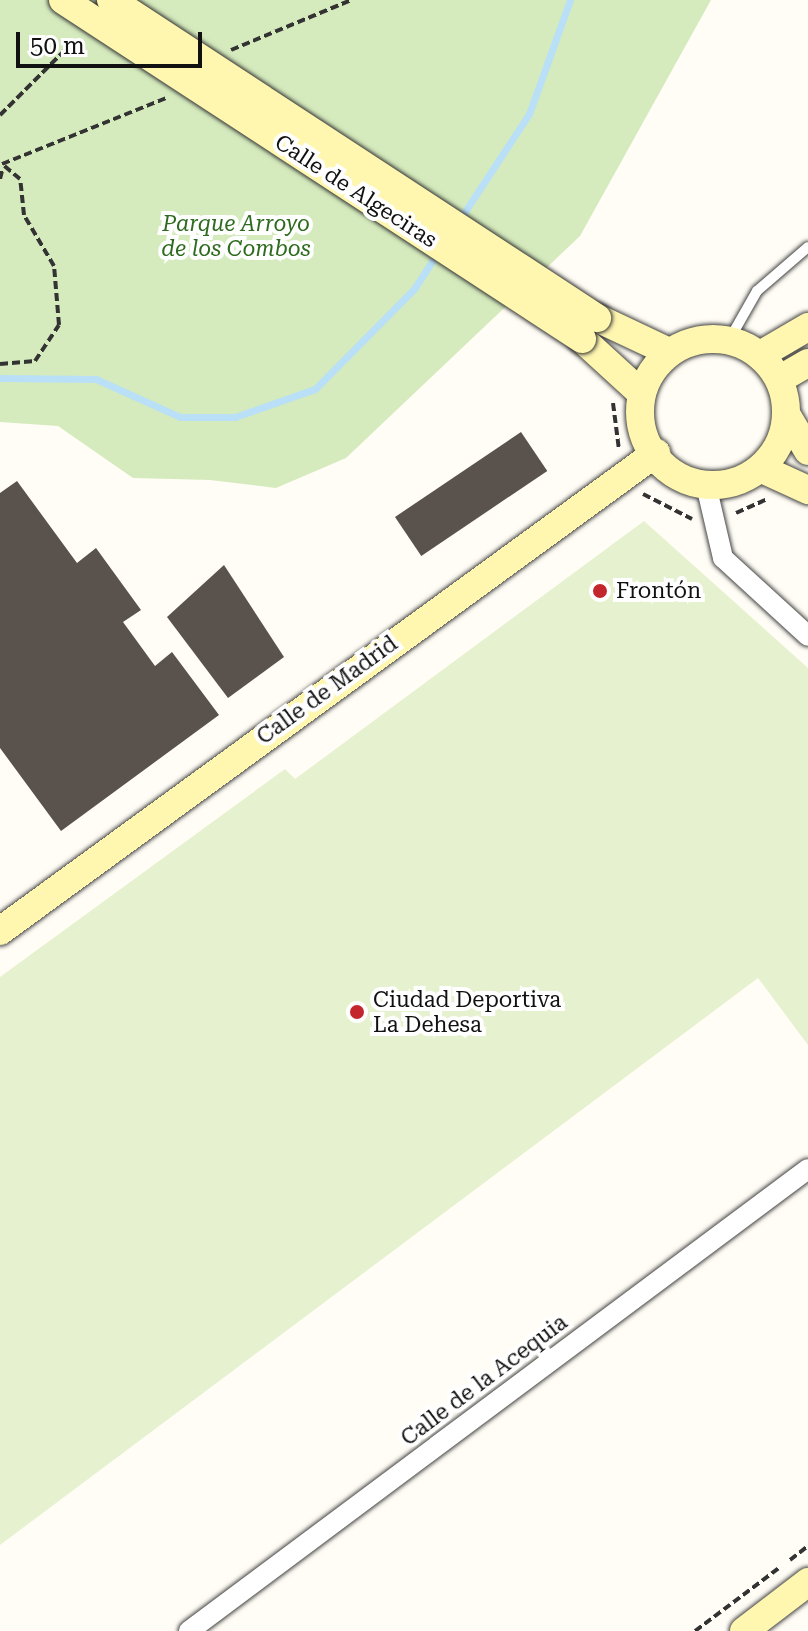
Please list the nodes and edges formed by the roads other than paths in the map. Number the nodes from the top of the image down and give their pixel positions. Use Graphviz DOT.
graph roads {
  1 [pos="63,0"];
  2 [pos="111,0"];
  3 [pos="808,247"];
  4 [pos="808,327"];
  5 [pos="589,328"];
  6 [pos="728,342"];
  7 [pos="669,352"];
  8 [pos="760,355"];
  9 [pos="808,363"];
  10 [pos="780,379"];
  11 [pos="641,393"];
  12 [pos="786,414"];
  13 [pos="808,451"];
  14 [pos="656,453"];
  15 [pos="762,469"];
  16 [pos="706,485"];
  17 [pos="808,490"];
  18 [pos="808,636"];
  19 [pos="0,931"];
  20 [pos="808,1169"];
  21 [pos="808,1582"];
  22 [pos="189,1631"];
  23 [pos="744,1631"];
  1 -- 5 [label="street, Calle de Algeciras, bridge"];
  2 -- 5 [label="street, Calle de Algeciras, bridge"];
  3 -- 6 [label="lane"];
  4 -- 8 [label="street"];
  5 -- 7 [label="street, Calle de Algeciras"];
  5 -- 11 [label="street, Calle de Algeciras"];
  6 -- 7 [label="street"];
  6 -- 8 [label="street"];
  7 -- 11 [label="street"];
  8 -- 10 [label="street"];
  9 -- 10 [label="street"];
  10 -- 12 [label="street"];
  11 -- 14 [label="street"];
  12 -- 13 [label="street"];
  12 -- 15 [label="street"];
  14 -- 16 [label="street"];
  14 -- 19 [label="street, Calle de Madrid"];
  15 -- 16 [label="street"];
  15 -- 17 [label="street"];
  16 -- 18 [label="street"];
  20 -- 22 [label="street, Calle de la Acequia"];
  21 -- 23 [label="street"];
}
